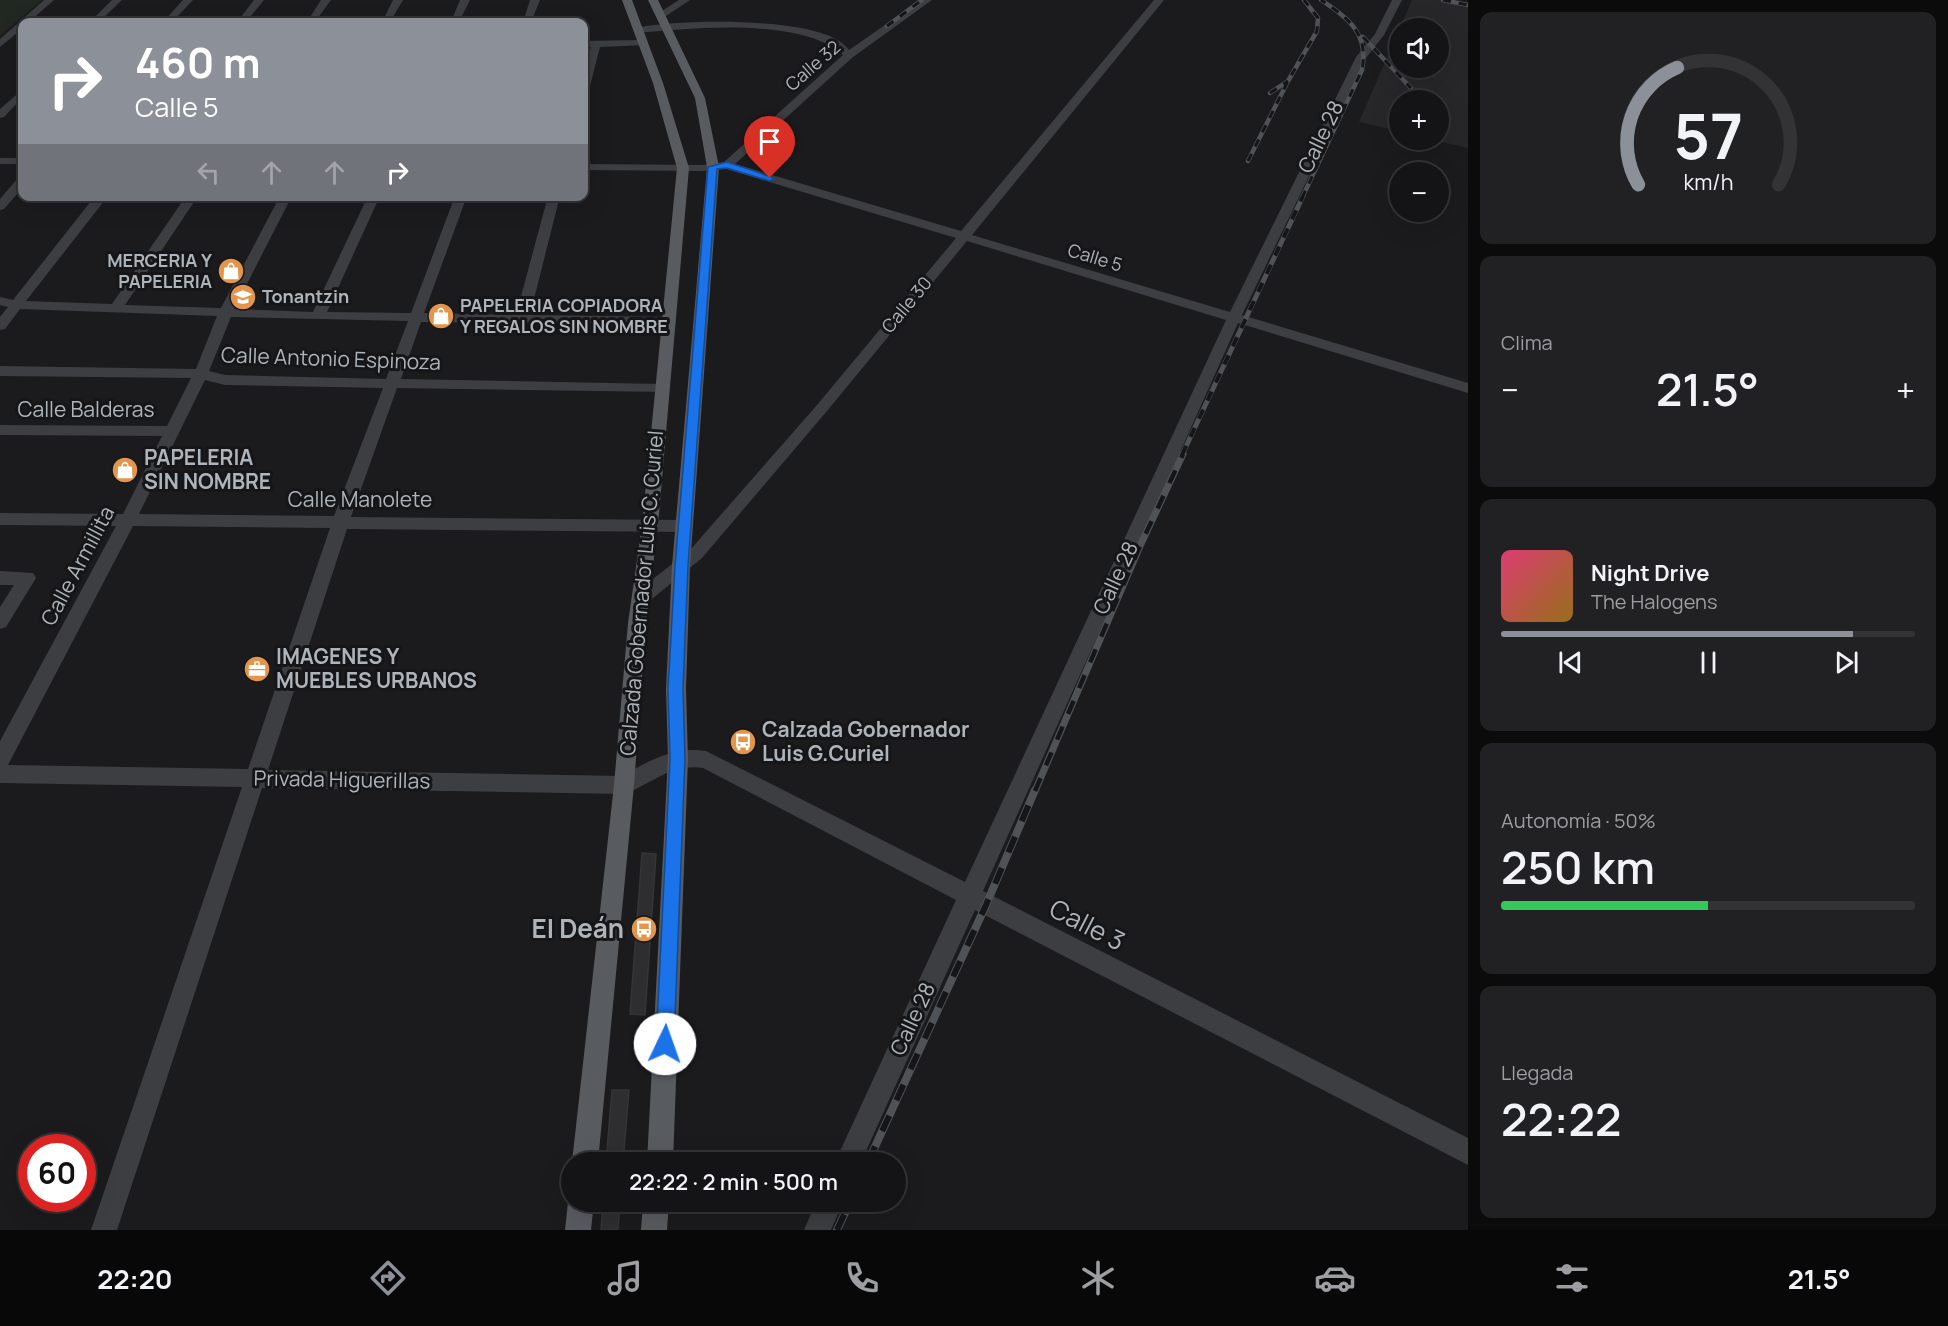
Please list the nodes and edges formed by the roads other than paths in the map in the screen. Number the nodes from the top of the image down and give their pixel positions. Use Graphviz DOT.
graph roads {
  1 [pos="49,0"];
  2 [pos="117,0"];
  3 [pos="188,0"];
  4 [pos="259,0"];
  5 [pos="326,0"];
  6 [pos="398,0"];
  7 [pos="465,0"];
  8 [pos="535,0"];
  9 [pos="654,0"];
  10 [pos="685,0"];
  11 [pos="927,0"];
  12 [pos="1159,0"];
  13 [pos="1397,0"];
  14 [pos="627,1"];
  15 [pos="660,16"];
  16 [pos="29,18"];
  17 [pos="98,18"];
  18 [pos="171,18"];
  19 [pos="244,18"];
  20 [pos="314,18"];
  21 [pos="388,18"];
  22 [pos="457,18"];
  23 [pos="528,18"];
  24 [pos="18,28"];
  25 [pos="666,28"];
  26 [pos="638,30"];
  27 [pos="1,43"];
  28 [pos="18,43"];
  29 [pos="643,43"];
  30 [pos="588,44"];
  31 [pos="596,45"];
  32 [pos="849,55"];
  33 [pos="588,75"];
  34 [pos="18,97"];
  35 [pos="0,115"];
  36 [pos="0,161"];
  37 [pos="18,161"];
  38 [pos="588,166"];
  39 [pos="720,166"];
  40 [pos="683,168"];
  41 [pos="18,186"];
  42 [pos="98,201"];
  43 [pos="189,201"];
  44 [pos="283,201"];
  45 [pos="372,201"];
  46 [pos="459,201"];
  47 [pos="553,201"];
  48 [pos="0,206"];
  49 [pos="964,238"];
  50 [pos="0,301"];
  51 [pos="16,304"];
  52 [pos="115,310"];
  53 [pos="225,314"];
  54 [pos="318,316"];
  55 [pos="417,317"];
  56 [pos="1234,318"];
  57 [pos="522,319"];
  58 [pos="669,321"];
  59 [pos="0,326"];
  60 [pos="0,371"];
  61 [pos="201,374"];
  62 [pos="392,383"];
  63 [pos="1468,388"];
  64 [pos="661,389"];
  65 [pos="0,430"];
  66 [pos="172,431"];
  67 [pos="0,519"];
  68 [pos="128,520"];
  69 [pos="340,523"];
  70 [pos="650,525"];
  71 [pos="684,526"];
  72 [pos="681,566"];
  73 [pos="0,578"];
  74 [pos="640,597"];
  75 [pos="0,622"];
  76 [pos="678,759"];
  77 [pos="0,760"];
  78 [pos="0,774"];
  79 [pos="255,778"];
  80 [pos="624,785"];
  81 [pos="970,895"];
  82 [pos="586,1152"];
  83 [pos="660,1152"];
  84 [pos="853,1152"];
  85 [pos="1468,1152"];
  86 [pos="580,1212"];
  87 [pos="655,1212"];
  88 [pos="825,1212"];
  89 [pos="104,1230"];
  90 [pos="578,1230"];
  91 [pos="654,1230"];
  92 [pos="817,1230"];
  1 -- 16 [label="street"];
  2 -- 17 [label="street"];
  3 -- 18 [label="street"];
  4 -- 19 [label="street"];
  5 -- 20 [label="street"];
  6 -- 21 [label="street"];
  7 -- 22 [label="street"];
  8 -- 23 [label="street"];
  9 -- 15 [label="main road, Calzada Gobernador Luis C. Curiel"];
  10 -- 15 [label="street"];
  11 -- 32 [label="street, Calle 32"];
  12 -- 49 [label="street, Calle 30"];
  13 -- 56 [label="street, Calle 28"];
  14 -- 26 [label="main road, Calzada Gobernador Luis C. Curiel"];
  15 -- 25 [label="main road, Calzada Gobernador Luis C. Curiel"];
  24 -- 27 [label="street"];
  25 -- 26 [label="street"];
  25 -- 32 [label="street"];
  25 -- 39 [label="main road, Calzada Gobernador Luis C. Curiel"];
  26 -- 29 [label="main road, Calzada Gobernador Luis C. Curiel"];
  27 -- 28 [label="street"];
  29 -- 31 [label="street"];
  29 -- 40 [label="main road, Calzada Gobernador Luis C. Curiel"];
  30 -- 31 [label="street"];
  31 -- 33 [label="street"];
  32 -- 39 [label="street, Calle 32"];
  34 -- 35 [label="street"];
  36 -- 37 [label="street"];
  38 -- 40 [label="street, Calle 5"];
  39 -- 40 [label="street, Calle 5"];
  39 -- 49 [label="street, Calle 5"];
  39 -- 71 [label="main road, Calzada Gobernador Luis C. Curiel"];
  40 -- 58 [label="main road, Calzada Gobernador Luis C. Curiel"];
  41 -- 48 [label="street"];
  42 -- 51 [label="street"];
  43 -- 52 [label="street"];
  44 -- 53 [label="street, Calle Armillita"];
  45 -- 54 [label="street"];
  46 -- 55 [label="street"];
  47 -- 57 [label="street"];
  49 -- 56 [label="street, Calle 5"];
  49 -- 72 [label="street, Calle 30"];
  50 -- 51 [label="street"];
  51 -- 52 [label="street"];
  51 -- 59 [label="street"];
  52 -- 53 [label="street"];
  53 -- 54 [label="street"];
  53 -- 61 [label="street, Calle Armillita"];
  54 -- 55 [label="street"];
  55 -- 57 [label="street"];
  55 -- 62 [label="street"];
  56 -- 63 [label="street, Calle 5"];
  56 -- 81 [label="street, Calle 28"];
  57 -- 58 [label="street"];
  58 -- 64 [label="main road, Calzada Gobernador Luis C. Curiel"];
  60 -- 61 [label="street, Calle Antonio Espinoza"];
  61 -- 62 [label="street, Calle Antonio Espinoza"];
  61 -- 66 [label="street, Calle Armillita"];
  62 -- 64 [label="street, Calle Antonio Espinoza"];
  62 -- 69 [label="street"];
  64 -- 70 [label="main road, Calzada Gobernador Luis C. Curiel"];
  65 -- 66 [label="street, Calle Balderas"];
  66 -- 68 [label="street, Calle Armillita"];
  67 -- 68 [label="street, Calle Manolete"];
  68 -- 69 [label="street, Calle Manolete"];
  68 -- 77 [label="street, Calle Armillita"];
  69 -- 70 [label="street, Calle Manolete"];
  69 -- 79 [label="street"];
  70 -- 71 [label="street, Calle Manolete"];
  70 -- 74 [label="main road, Calzada Gobernador Luis C. Curiel"];
  71 -- 72 [label="main road, Calzada Gobernador Luis C. Curiel"];
  72 -- 74 [label="street, Calle 30"];
  72 -- 76 [label="main road, Calzada Gobernador Luis C. Curiel"];
  73 -- 75 [label="street"];
  74 -- 80 [label="main road, Calzada Gobernador Luis C. Curiel"];
  76 -- 80 [label="street"];
  76 -- 81 [label="street, Calle 3"];
  76 -- 83 [label="main road, Calzada Gobernador Luis C. Curiel"];
  78 -- 79 [label="street, Privada Higuerillas"];
  79 -- 80 [label="street, Privada Higuerillas"];
  79 -- 89 [label="street"];
  80 -- 82 [label="main road, Calzada Gobernador Luis C. Curiel"];
  81 -- 84 [label="street, Calle 28"];
  81 -- 85 [label="street, Calle 3"];
  86 -- 90 [label="main road"];
  87 -- 91 [label="main road"];
  88 -- 92 [label="street"];
}
